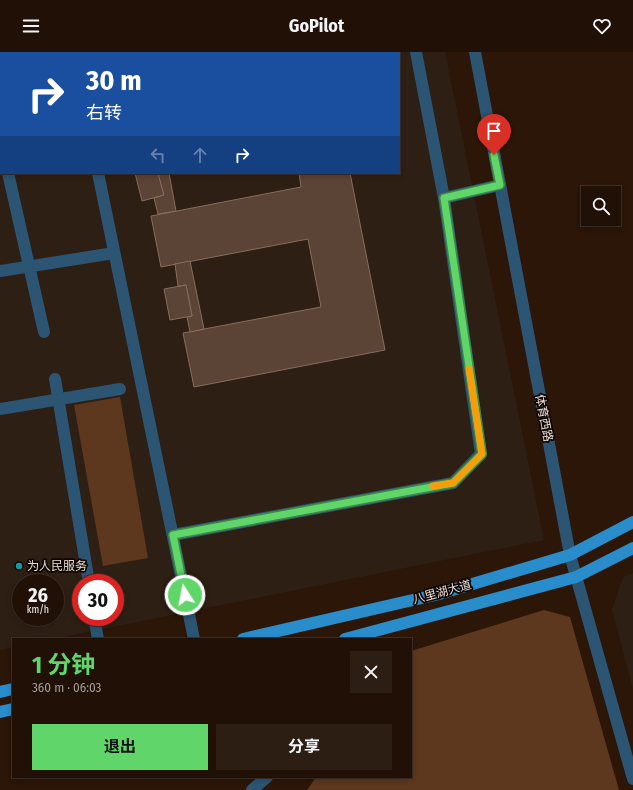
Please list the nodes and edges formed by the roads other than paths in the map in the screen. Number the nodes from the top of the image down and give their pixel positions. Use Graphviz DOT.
graph roads {
  1 [pos="416,52"];
  2 [pos="475,52"];
  3 [pos="8,174"];
  4 [pos="98,174"];
  5 [pos="500,185"];
  6 [pos="444,198"];
  7 [pos="114,253"];
  8 [pos="28,267"];
  9 [pos="0,272"];
  10 [pos="44,332"];
  11 [pos="55,379"];
  12 [pos="120,389"];
  13 [pos="59,399"];
  14 [pos="0,409"];
  15 [pos="633,522"];
  16 [pos="173,535"];
  17 [pos="633,548"];
  18 [pos="570,554"];
  19 [pos="88,574"];
  20 [pos="576,577"];
  21 [pos="96,626"];
  22 [pos="98,638"];
  23 [pos="194,638"];
  24 [pos="247,638"];
  25 [pos="349,638"];
  26 [pos="12,689"];
  27 [pos="0,692"];
  28 [pos="12,709"];
  29 [pos="0,712"];
  30 [pos="266,778"];
  31 [pos="633,779"];
  32 [pos="252,790"];
  1 -- 6 [label="street"];
  2 -- 5 [label="street, 体育西路"];
  3 -- 8 [label="street"];
  4 -- 7 [label="street"];
  5 -- 6 [label="street"];
  5 -- 18 [label="street, 体育西路"];
  6 -- 16 [label="street"];
  7 -- 8 [label="street"];
  7 -- 16 [label="street"];
  8 -- 9 [label="street"];
  8 -- 10 [label="street"];
  11 -- 13 [label="street"];
  12 -- 13 [label="street"];
  13 -- 14 [label="street"];
  13 -- 19 [label="street"];
  15 -- 18 [label="main road, 八里湖大道"];
  16 -- 23 [label="street"];
  17 -- 20 [label="main road, 八里湖大道"];
  18 -- 20 [label="street, 体育西路"];
  18 -- 24 [label="main road, 八里湖大道"];
  20 -- 25 [label="main road, 八里湖大道"];
  20 -- 31 [label="street, 体育西路"];
  21 -- 22 [label="street"];
  26 -- 27 [label="main road"];
  28 -- 29 [label="main road"];
  30 -- 32 [label="street"];
}
